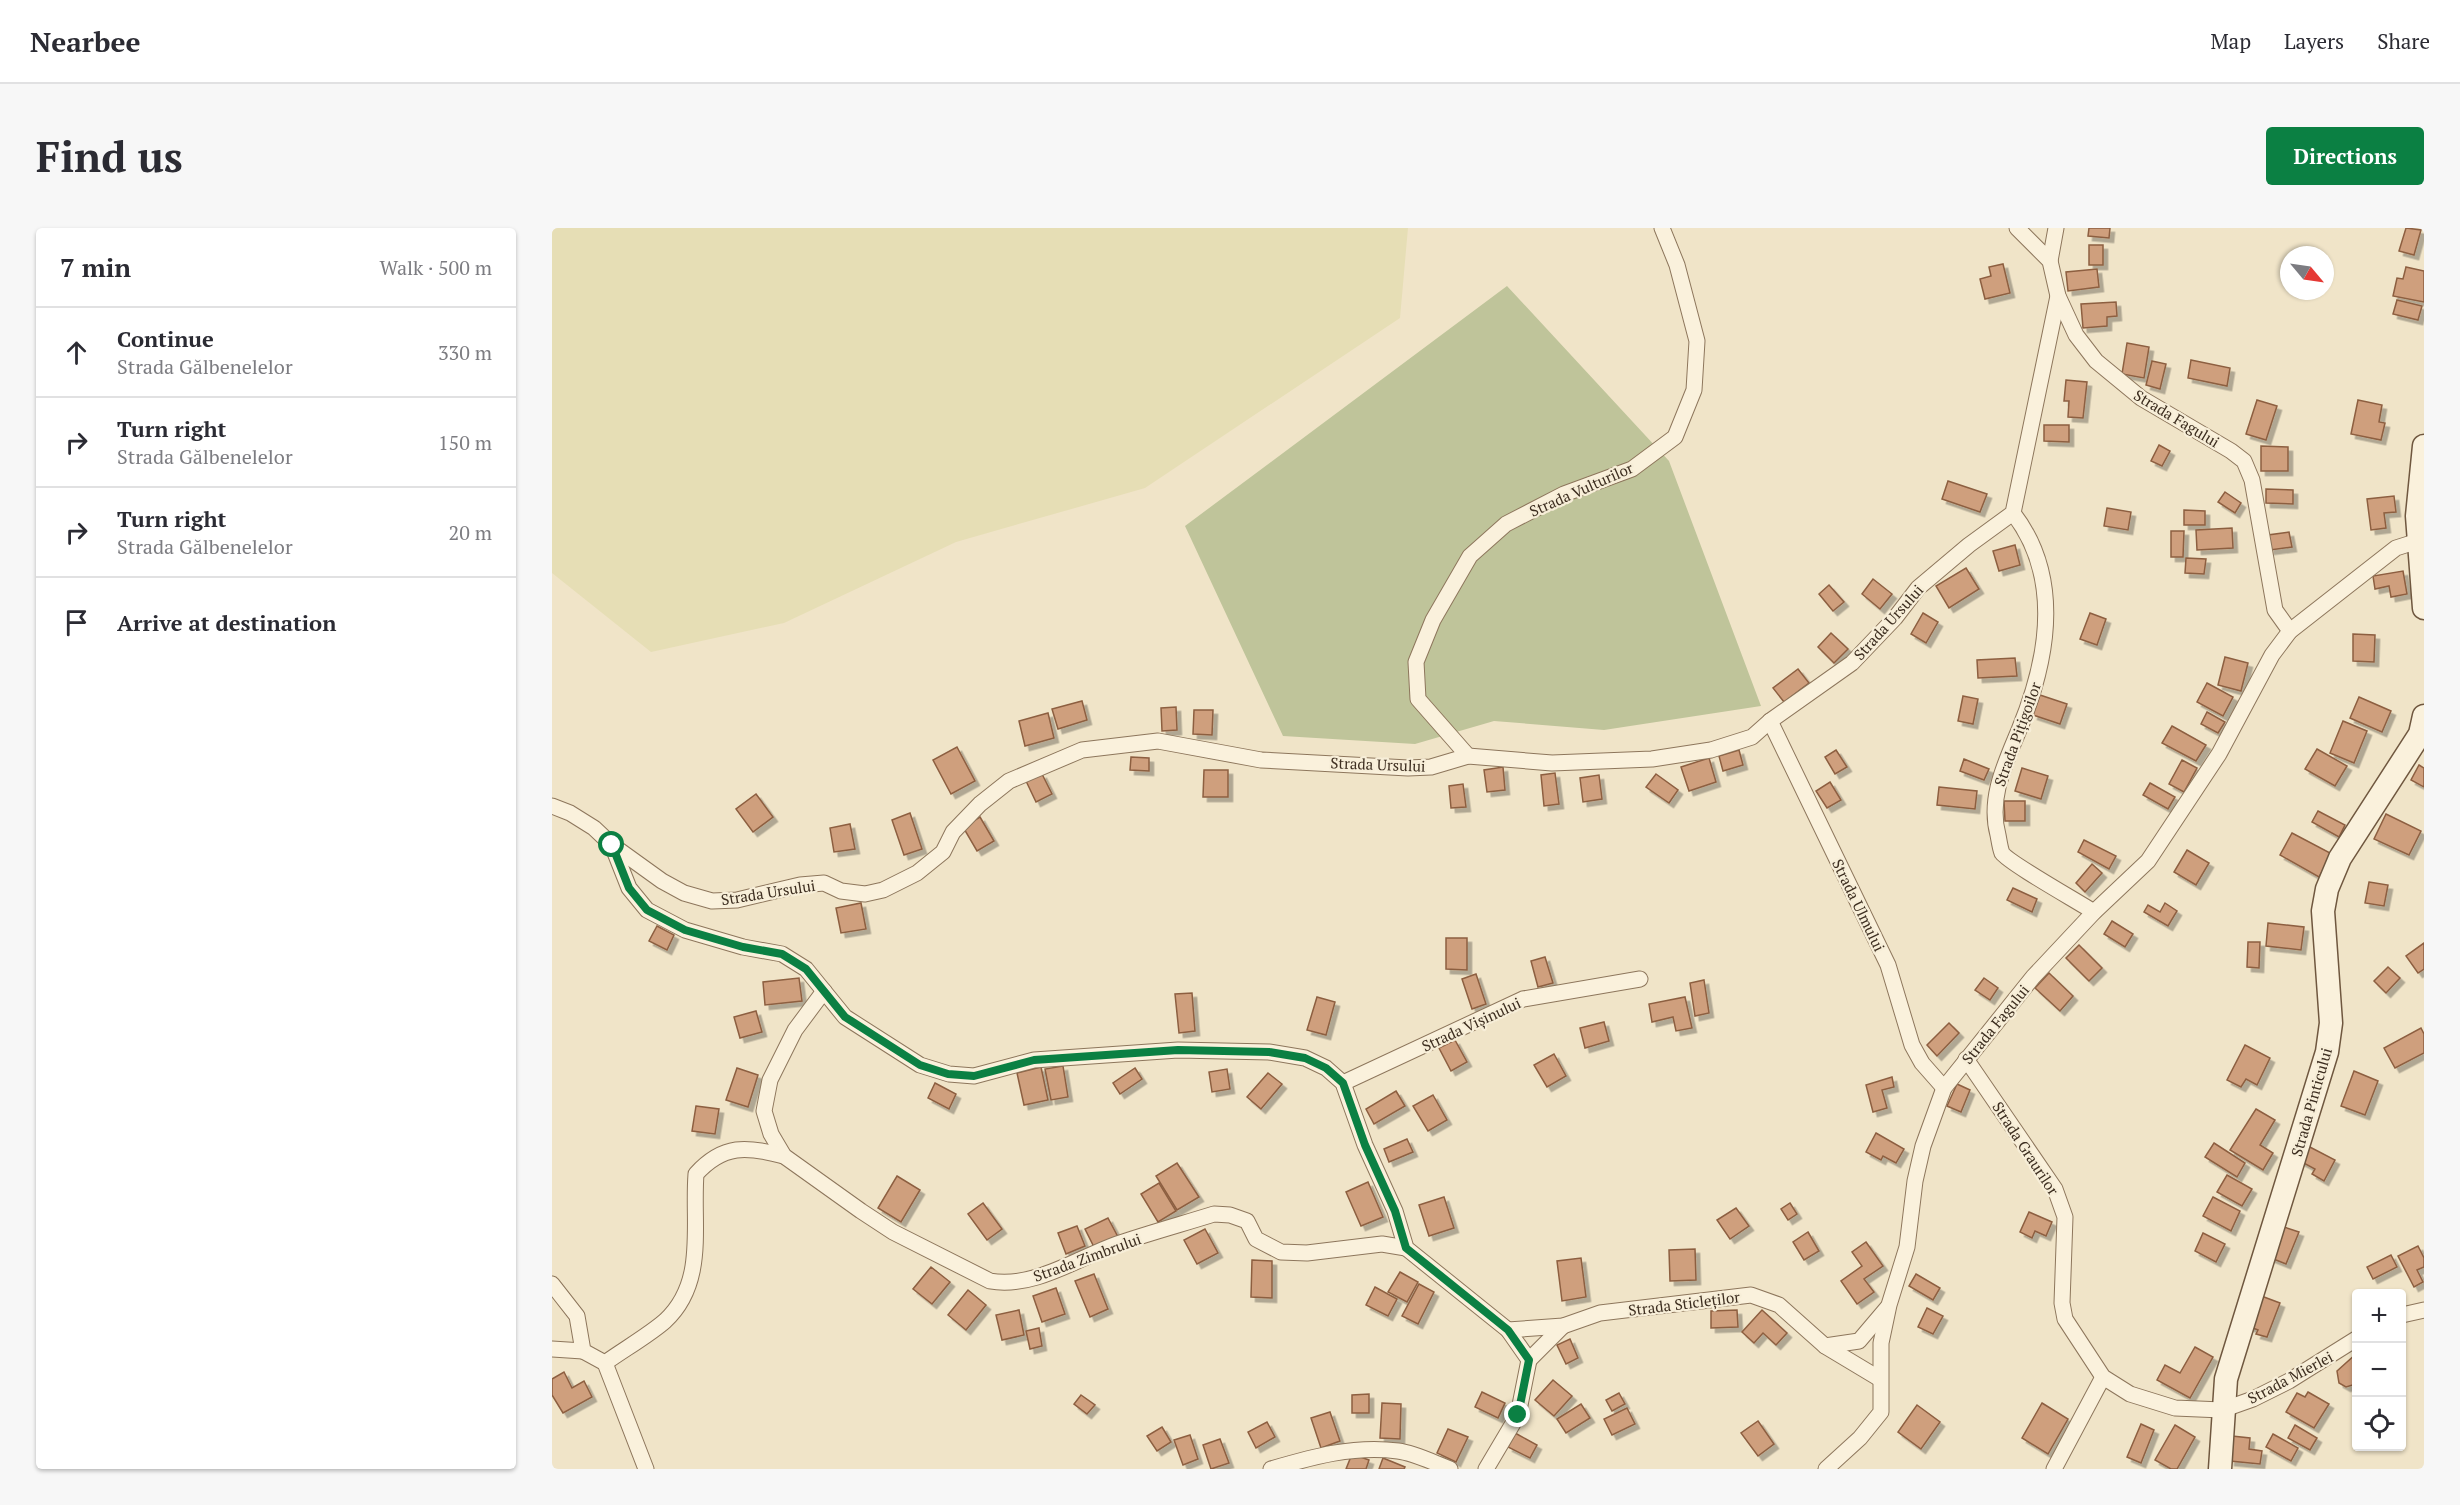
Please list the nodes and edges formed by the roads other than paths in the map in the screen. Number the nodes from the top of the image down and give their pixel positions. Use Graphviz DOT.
graph roads {
  1 [pos="1662,228"];
  2 [pos="2017,228"];
  3 [pos="2046,228"];
  4 [pos="2056,228"];
  5 [pos="2050,261"];
  6 [pos="2058,296"];
  7 [pos="2424,446"];
  8 [pos="2013,513"];
  9 [pos="2420,516"];
  10 [pos="2418,541"];
  11 [pos="2424,609"];
  12 [pos="2289,631"];
  13 [pos="2424,716"];
  14 [pos="1770,721"];
  15 [pos="1468,756"];
  16 [pos="552,807"];
  17 [pos="612,845"];
  18 [pos="2094,912"];
  19 [pos="1640,979"];
  20 [pos="824,991"];
  21 [pos="1966,1059"];
  22 [pos="1343,1083"];
  23 [pos="1944,1088"];
  24 [pos="784,1156"];
  25 [pos="1406,1248"];
  26 [pos="552,1284"];
  27 [pos="1889,1305"];
  28 [pos="2424,1311"];
  29 [pos="2406,1314"];
  30 [pos="1563,1326"];
  31 [pos="1508,1330"];
  32 [pos="2352,1342"];
  33 [pos="1825,1346"];
  34 [pos="552,1349"];
  35 [pos="583,1351"];
  36 [pos="1529,1360"];
  37 [pos="605,1364"];
  38 [pos="2103,1377"];
  39 [pos="1880,1379"];
  40 [pos="2222,1410"];
  41 [pos="646,1469"];
  42 [pos="1271,1469"];
  43 [pos="1450,1469"];
  44 [pos="1486,1469"];
  45 [pos="1826,1469"];
  46 [pos="2054,1469"];
  47 [pos="2220,1469"];
  1 -- 15 [label="street, Strada Vulturilor"];
  2 -- 5 [label="street"];
  3 -- 5 [label="street, Strada Fagului"];
  4 -- 5 [label="street"];
  5 -- 6 [label="street, Strada Fagului"];
  6 -- 8 [label="street"];
  6 -- 12 [label="street, Strada Fagului"];
  7 -- 9 [label="main road"];
  8 -- 14 [label="street, Strada Ursului"];
  8 -- 18 [label="street, Strada Pițigoilor"];
  9 -- 10 [label="main road"];
  10 -- 11 [label="main road"];
  10 -- 12 [label="street, Strada Fagului"];
  12 -- 18 [label="street, Strada Fagului"];
  13 -- 40 [label="main road, Strada Pinticului"];
  14 -- 15 [label="street, Strada Ursului"];
  14 -- 23 [label="street, Strada Ulmului"];
  15 -- 17 [label="street, Strada Ursului"];
  16 -- 17 [label="street, Strada Ursului"];
  17 -- 20 [label="street"];
  18 -- 21 [label="street, Strada Fagului"];
  19 -- 22 [label="street, Strada Vișinului"];
  20 -- 22 [label="street"];
  20 -- 24 [label="street, Strada Zimbrului"];
  21 -- 23 [label="street, Strada Fagului"];
  21 -- 38 [label="street, Strada Graurilor"];
  22 -- 25 [label="street"];
  23 -- 27 [label="street, Strada Fagului"];
  24 -- 25 [label="street, Strada Zimbrului"];
  24 -- 37 [label="street, Strada Zimbrului"];
  25 -- 31 [label="street"];
  26 -- 35 [label="street"];
  27 -- 33 [label="street"];
  27 -- 39 [label="street, Strada Fagului"];
  28 -- 29 [label="street"];
  30 -- 31 [label="street, Strada Sticleților"];
  30 -- 33 [label="street, Strada Sticleților"];
  30 -- 36 [label="street, Strada Sticleților"];
  31 -- 36 [label="street"];
  32 -- 40 [label="street, Strada Mierlei"];
  33 -- 39 [label="street, Strada Sticleților"];
  34 -- 35 [label="street"];
  35 -- 37 [label="street"];
  36 -- 44 [label="street"];
  37 -- 41 [label="street"];
  38 -- 40 [label="street, Strada Graurilor"];
  38 -- 46 [label="street"];
  39 -- 45 [label="street, Strada Fagului"];
  40 -- 47 [label="main road, Strada Pinticului"];
  42 -- 43 [label="street"];
}
